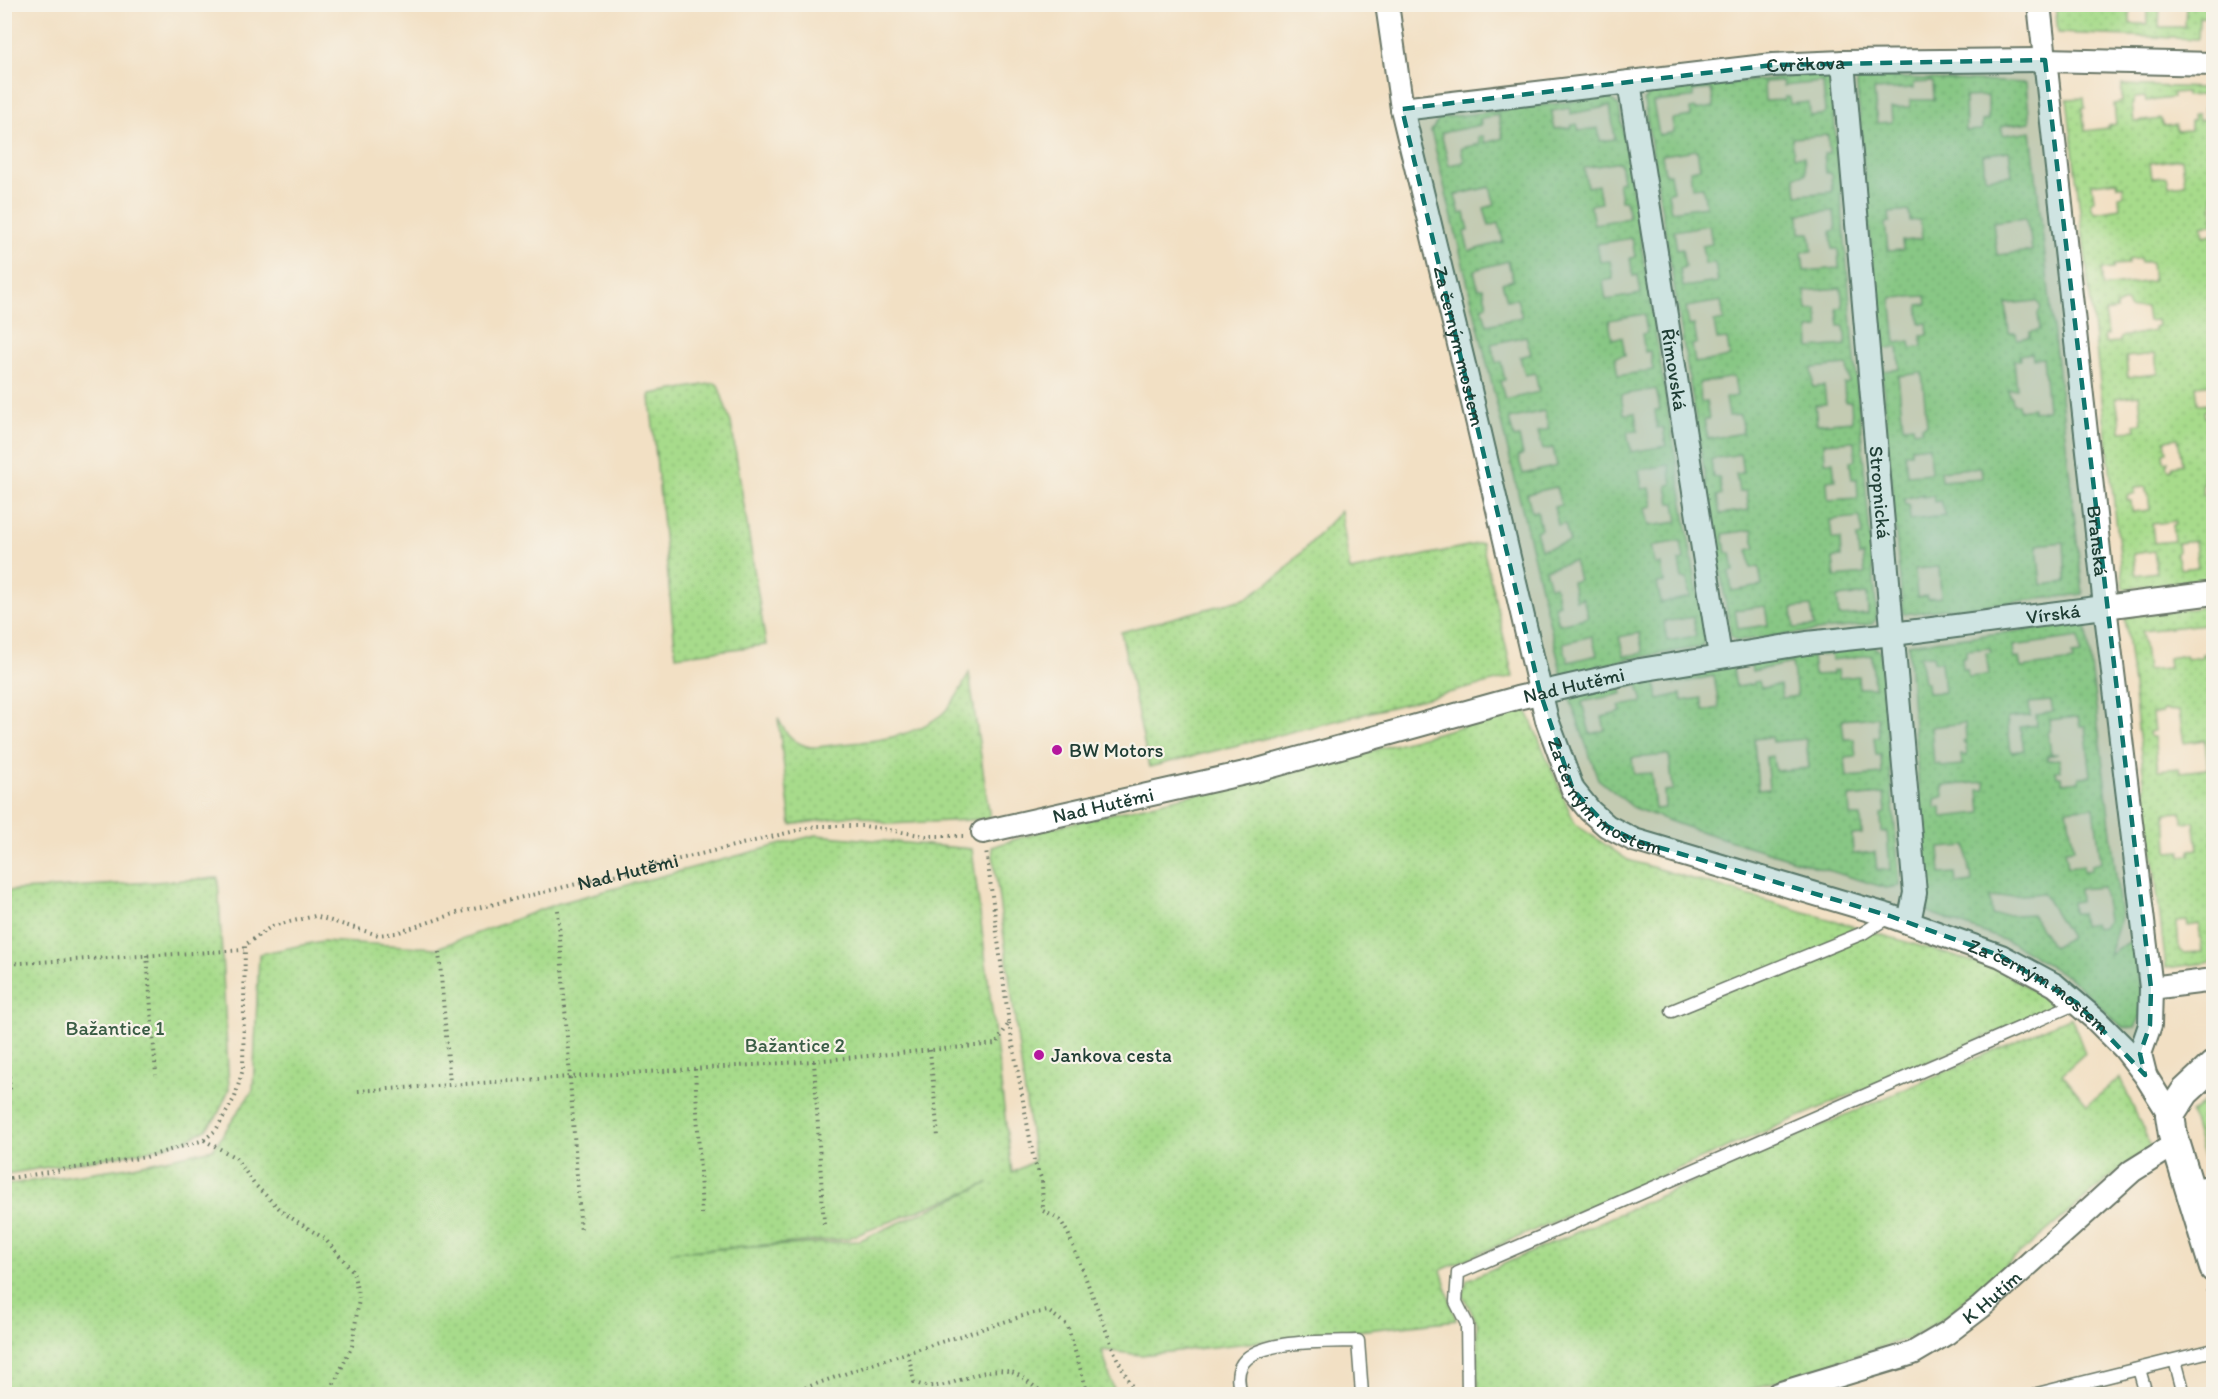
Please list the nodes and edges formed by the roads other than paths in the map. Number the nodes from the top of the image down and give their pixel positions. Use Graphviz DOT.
graph roads {
  1 [pos="1387,4"];
  2 [pos="2039,4"];
  3 [pos="2045,60"];
  4 [pos="1843,62"];
  5 [pos="2214,64"];
  6 [pos="1629,82"];
  7 [pos="1402,109"];
  8 [pos="2214,593"];
  9 [pos="2105,606"];
  10 [pos="1893,634"];
  11 [pos="1720,656"];
  12 [pos="1540,692"];
  13 [pos="983,832"];
  14 [pos="1899,919"];
  15 [pos="2214,980"];
  16 [pos="2151,988"];
  17 [pos="2077,1003"];
  18 [pos="1672,1011"];
  19 [pos="2214,1065"];
  20 [pos="2145,1075"];
  21 [pos="2170,1115"];
  22 [pos="2177,1147"];
  23 [pos="2202,1189"];
  24 [pos="2214,1268"];
  25 [pos="2214,1350"];
  26 [pos="2175,1360"];
  27 [pos="2139,1369"];
  28 [pos="2037,1394"];
  29 [pos="1241,1395"];
  30 [pos="1362,1395"];
  31 [pos="1468,1395"];
  32 [pos="1778,1395"];
  33 [pos="2146,1395"];
  34 [pos="2184,1395"];
  1 -- 7 [label="street, Za černým mostem"];
  2 -- 3 [label="street, Branská"];
  3 -- 4 [label="street, Cvrčkova"];
  3 -- 5 [label="street, Cvrčkova"];
  3 -- 9 [label="street, Branská"];
  4 -- 6 [label="street, Cvrčkova"];
  4 -- 10 [label="street, Stropnická"];
  6 -- 7 [label="street, Cvrčkova"];
  6 -- 11 [label="street, Římovská"];
  7 -- 12 [label="street, Za černým mostem"];
  8 -- 9 [label="street, Vírská"];
  9 -- 10 [label="street, Vírská"];
  9 -- 16 [label="street, Branská"];
  10 -- 11 [label="street, Nad Hutěmi"];
  10 -- 14 [label="street, Stropnická"];
  11 -- 12 [label="street, Nad Hutěmi"];
  12 -- 13 [label="street, Nad Hutěmi"];
  12 -- 14 [label="street, Za černým mostem"];
  14 -- 17 [label="street, Za černým mostem"];
  14 -- 18 [label="lane"];
  15 -- 16 [label="street"];
  16 -- 20 [label="street, Branská"];
  17 -- 20 [label="street, Za černým mostem"];
  17 -- 31 [label="lane"];
  19 -- 21 [label="street"];
  20 -- 21 [label="street, Za černým mostem"];
  21 -- 22 [label="street, Za černým mostem"];
  22 -- 23 [label="street, Za černým mostem"];
  22 -- 32 [label="street, K Hutím"];
  23 -- 24 [label="street, Za černým mostem"];
  25 -- 26 [label="lane"];
  26 -- 27 [label="lane"];
  26 -- 34 [label="lane"];
  27 -- 28 [label="lane"];
  27 -- 33 [label="lane"];
  29 -- 30 [label="lane"];
}
